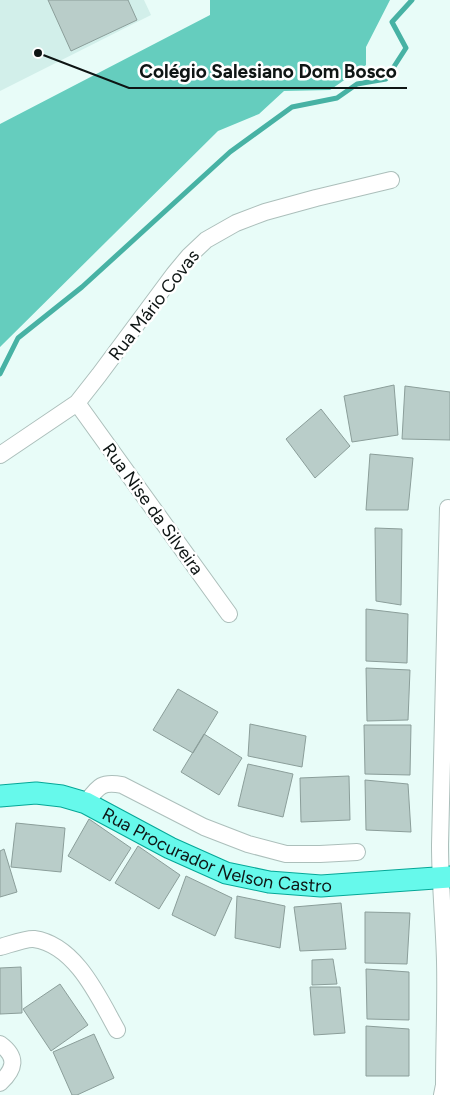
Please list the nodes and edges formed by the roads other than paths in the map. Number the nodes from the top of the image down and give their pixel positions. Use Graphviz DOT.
graph roads {
  1 [pos="391,180"];
  2 [pos="77,403"];
  3 [pos="0,455"];
  4 [pos="448,508"];
  5 [pos="229,614"];
  6 [pos="0,796"];
  7 [pos="86,803"];
  8 [pos="357,852"];
  9 [pos="445,877"];
  10 [pos="0,947"];
  11 [pos="118,1030"];
  12 [pos="0,1044"];
  13 [pos="0,1083"];
  14 [pos="442,1095"];
  1 -- 2 [label="street, Rua Mário Covas"];
  2 -- 3 [label="street, Rua Mário Covas"];
  2 -- 5 [label="street, Rua Nise da Silveira"];
  4 -- 9 [label="street"];
  6 -- 7 [label="main road, Rua Procurador Nelson Castro"];
  7 -- 8 [label="street"];
  7 -- 9 [label="main road, Rua Procurador Nelson Castro"];
  9 -- 14 [label="street"];
  10 -- 11 [label="street"];
  12 -- 13 [label="street"];
}
